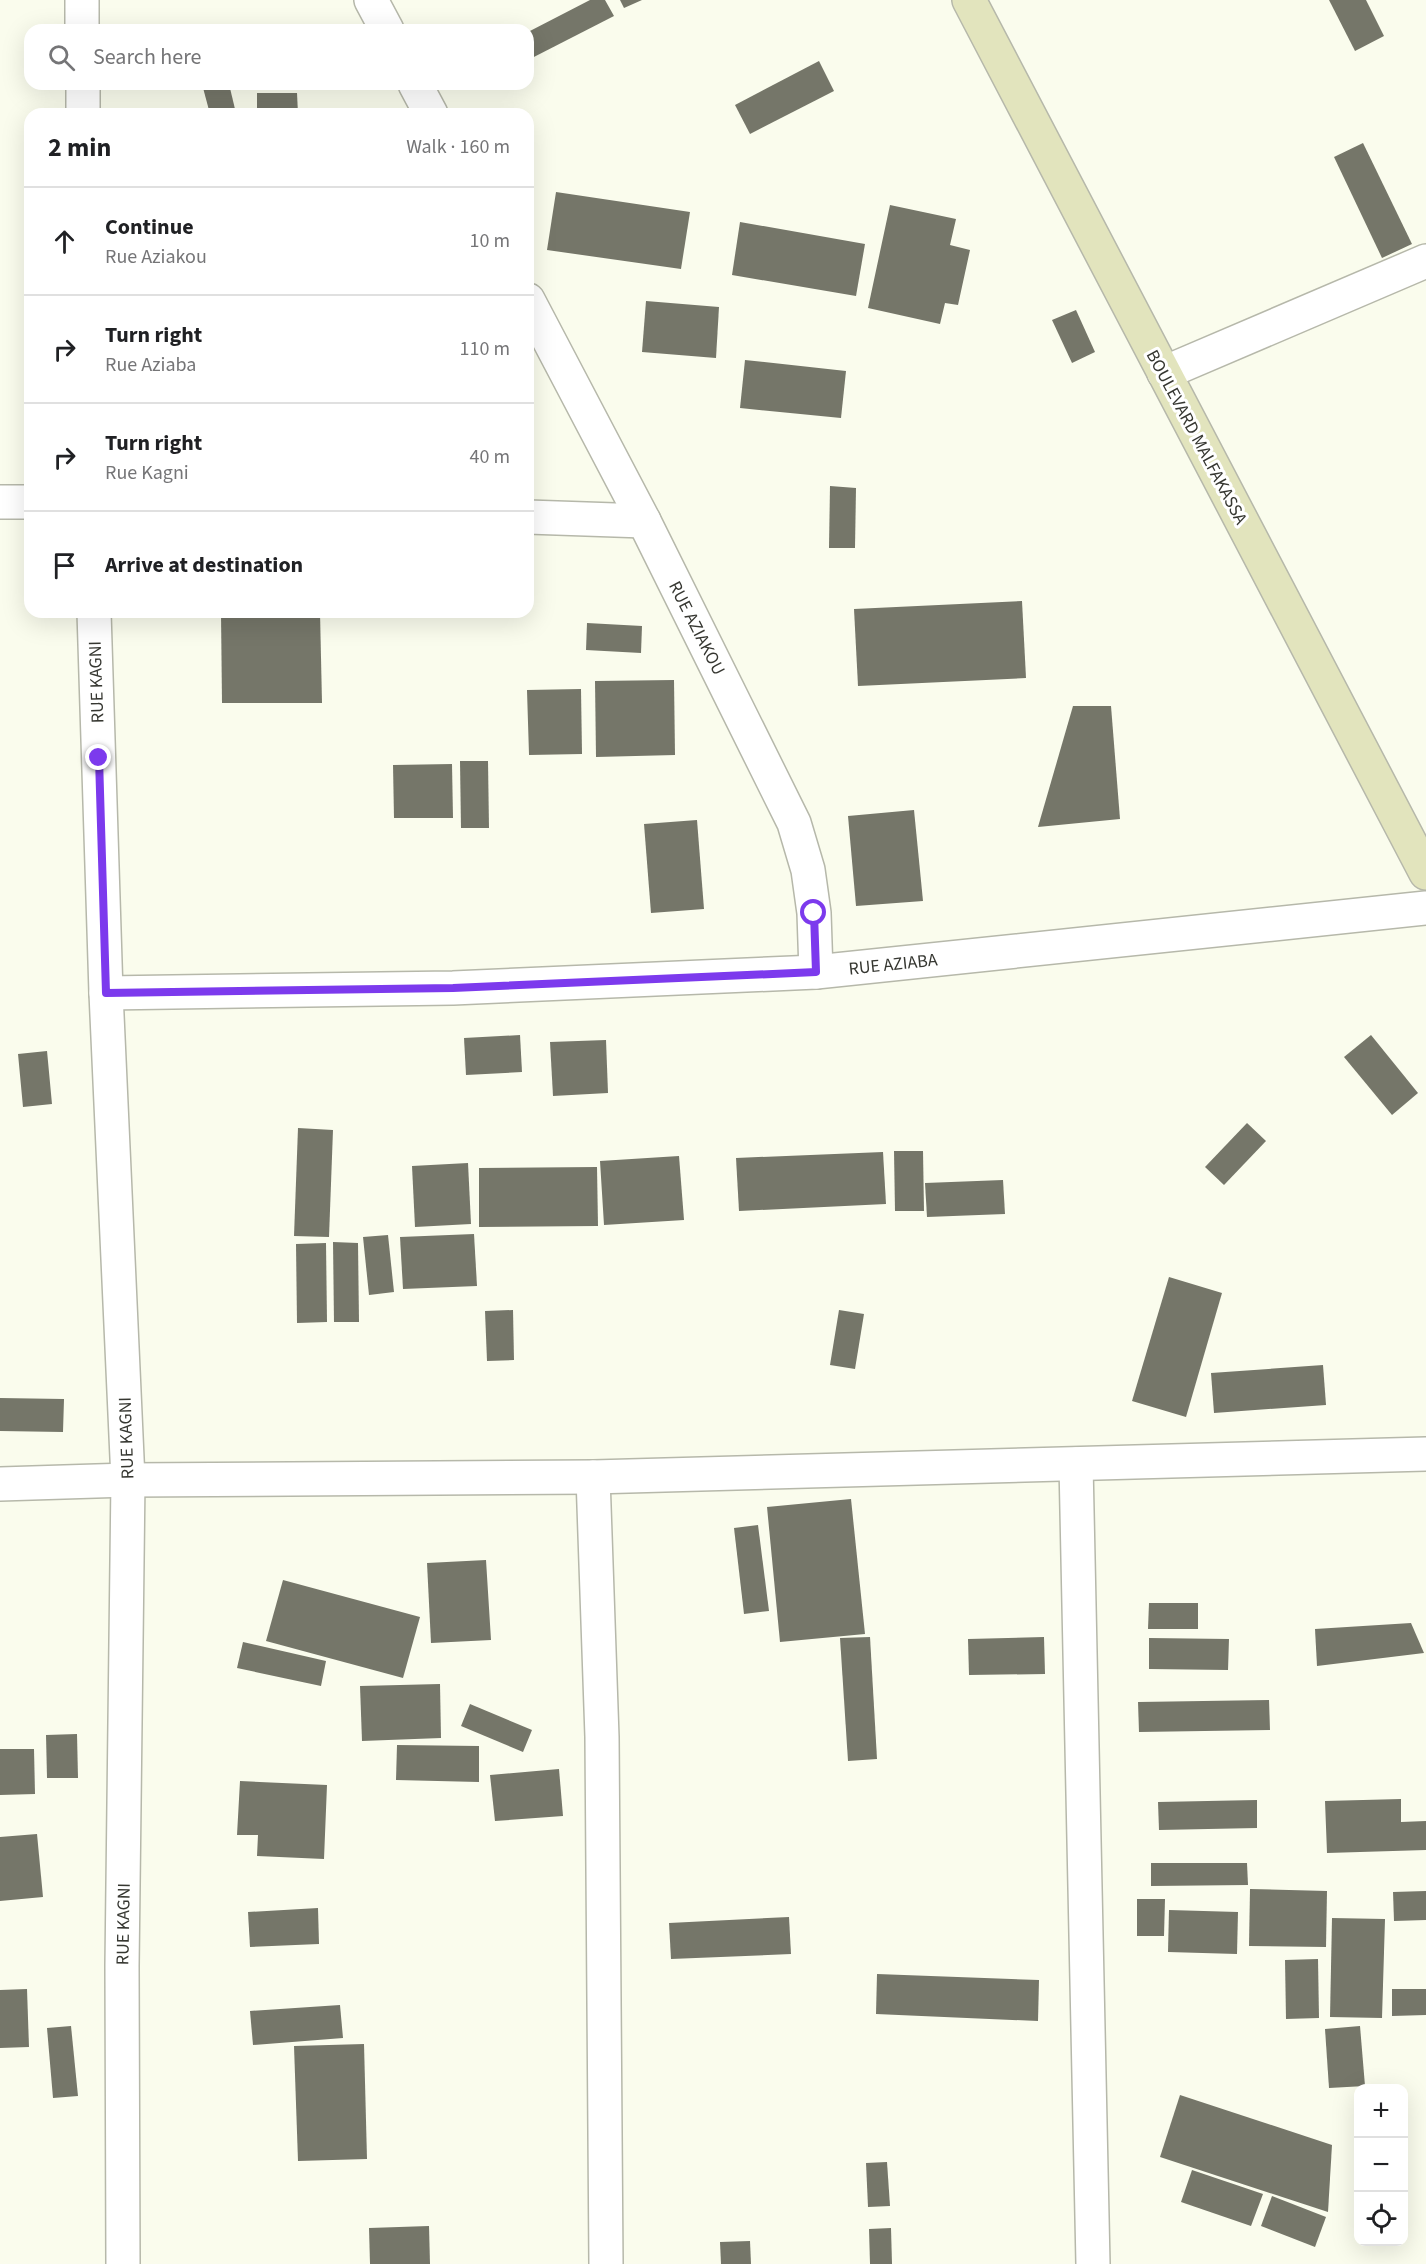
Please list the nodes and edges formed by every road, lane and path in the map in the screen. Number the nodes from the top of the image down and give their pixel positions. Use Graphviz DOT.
graph roads {
  1 [pos="82,0"];
  2 [pos="371,0"];
  3 [pos="969,0"];
  4 [pos="82,24"];
  5 [pos="384,24"];
  6 [pos="83,90"];
  7 [pos="418,90"];
  8 [pos="83,108"];
  9 [pos="428,108"];
  10 [pos="1426,261"];
  11 [pos="534,311"];
  12 [pos="1164,373"];
  13 [pos="0,502"];
  14 [pos="24,502"];
  15 [pos="534,517"];
  16 [pos="644,521"];
  17 [pos="94,618"];
  18 [pos="1426,873"];
  19 [pos="1426,908"];
  20 [pos="816,972"];
  21 [pos="106,993"];
  22 [pos="1426,1454"];
  23 [pos="1076,1464"];
  24 [pos="593,1477"];
  25 [pos="128,1480"];
  26 [pos="0,1484"];
  27 [pos="123,2264"];
  28 [pos="606,2264"];
  29 [pos="1093,2264"];
  1 -- 4 [label="street"];
  2 -- 5 [label="street"];
  3 -- 12 [label="street, BOULEVARD MALFAKASSA"];
  6 -- 8 [label="street"];
  7 -- 9 [label="street"];
  10 -- 12 [label="street"];
  11 -- 16 [label="street, RUE AZIAKOU"];
  12 -- 18 [label="street, BOULEVARD MALFAKASSA"];
  13 -- 14 [label="street"];
  15 -- 16 [label="street"];
  16 -- 20 [label="street, RUE AZIAKOU"];
  17 -- 21 [label="street, RUE KAGNI"];
  19 -- 20 [label="street, RUE AZIABA"];
  20 -- 21 [label="street, RUE AZIABA"];
  21 -- 25 [label="street, RUE KAGNI"];
  22 -- 23 [label="street"];
  23 -- 24 [label="street"];
  23 -- 29 [label="street"];
  24 -- 25 [label="street"];
  24 -- 28 [label="street"];
  25 -- 26 [label="street"];
  25 -- 27 [label="street, RUE KAGNI"];
}
